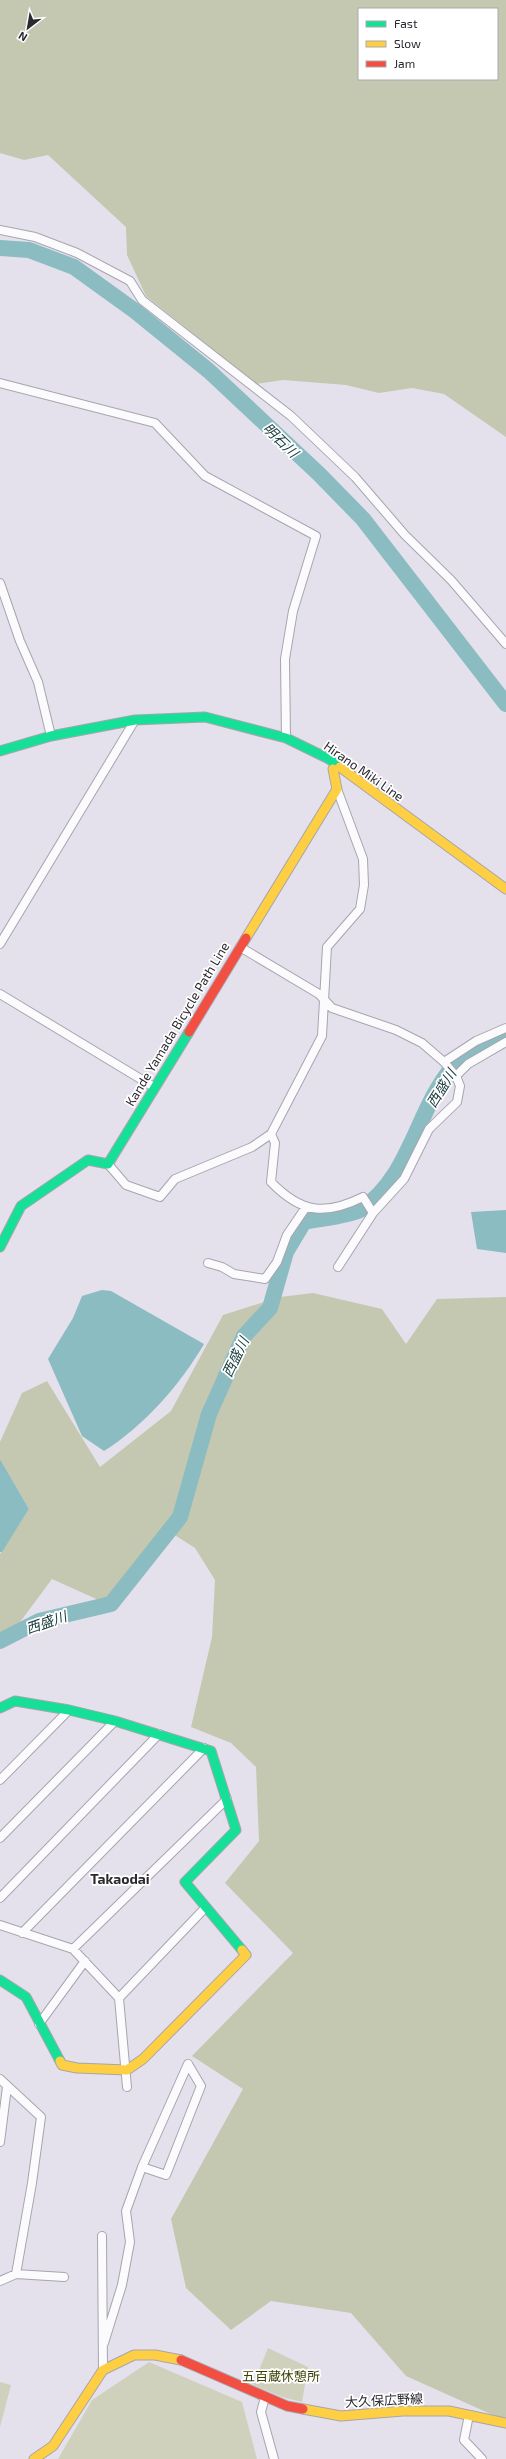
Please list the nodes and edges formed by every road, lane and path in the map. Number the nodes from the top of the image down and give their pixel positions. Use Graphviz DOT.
graph roads {
  1 [pos="0,230"];
  2 [pos="0,383"];
  3 [pos="0,583"];
  4 [pos="506,644"];
  5 [pos="134,720"];
  6 [pos="51,736"];
  7 [pos="286,738"];
  8 [pos="0,751"];
  9 [pos="329,759"];
  10 [pos="333,770"];
  11 [pos="337,789"];
  12 [pos="506,889"];
  13 [pos="0,944"];
  14 [pos="240,947"];
  15 [pos="0,994"];
  16 [pos="324,1000"];
  17 [pos="506,1028"];
  18 [pos="506,1042"];
  19 [pos="444,1062"];
  20 [pos="456,1076"];
  21 [pos="154,1087"];
  22 [pos="271,1134"];
  23 [pos="108,1164"];
  24 [pos="306,1207"];
  25 [pos="373,1213"];
  26 [pos="0,1247"];
  27 [pos="208,1264"];
  28 [pos="338,1268"];
  29 [pos="0,1708"];
  30 [pos="69,1710"];
  31 [pos="115,1721"];
  32 [pos="159,1734"];
  33 [pos="204,1748"];
  34 [pos="0,1780"];
  35 [pos="227,1799"];
  36 [pos="0,1838"];
  37 [pos="0,1898"];
  38 [pos="206,1908"];
  39 [pos="0,1925"];
  40 [pos="22,1933"];
  41 [pos="73,1949"];
  42 [pos="85,1961"];
  43 [pos="0,1980"];
  44 [pos="119,1998"];
  45 [pos="39,2024"];
  46 [pos="127,2070"];
  47 [pos="0,2079"];
  48 [pos="7,2087"];
  49 [pos="127,2088"];
  50 [pos="0,2142"];
  51 [pos="142,2167"];
  52 [pos="102,2236"];
  53 [pos="16,2274"];
  54 [pos="64,2277"];
  55 [pos="0,2280"];
  56 [pos="104,2343"];
  57 [pos="103,2370"];
  58 [pos="266,2397"];
  59 [pos="469,2415"];
  60 [pos="506,2423"];
  61 [pos="53,2446"];
  62 [pos="34,2459"];
  63 [pos="48,2459"];
  64 [pos="274,2459"];
  65 [pos="482,2459"];
  1 -- 4 [label="street"];
  2 -- 7 [label="street"];
  3 -- 6 [label="street"];
  5 -- 6 [label="street, Hirano Miki Line"];
  5 -- 7 [label="street, Hirano Miki Line"];
  5 -- 13 [label="street"];
  6 -- 8 [label="street, Hirano Miki Line"];
  7 -- 9 [label="street, Hirano Miki Line"];
  9 -- 10 [label="street"];
  9 -- 12 [label="street, Hirano Miki Line"];
  10 -- 11 [label="street"];
  11 -- 14 [label="street, Kande Yamada Bicycle Path Line"];
  11 -- 16 [label="street"];
  14 -- 16 [label="street"];
  14 -- 21 [label="street, Kande Yamada Bicycle Path Line"];
  15 -- 21 [label="street"];
  16 -- 19 [label="street"];
  16 -- 22 [label="street"];
  17 -- 19 [label="street"];
  18 -- 20 [label="street"];
  19 -- 20 [label="street"];
  20 -- 25 [label="street"];
  21 -- 23 [label="street, Kande Yamada Bicycle Path Line"];
  22 -- 23 [label="street"];
  22 -- 24 [label="street"];
  23 -- 26 [label="street"];
  24 -- 25 [label="street"];
  24 -- 27 [label="street"];
  25 -- 28 [label="street"];
  29 -- 30 [label="street"];
  30 -- 31 [label="street"];
  30 -- 34 [label="street"];
  31 -- 32 [label="street"];
  31 -- 36 [label="street"];
  32 -- 33 [label="street"];
  32 -- 37 [label="street"];
  33 -- 35 [label="street"];
  33 -- 40 [label="street"];
  35 -- 38 [label="street"];
  35 -- 41 [label="street"];
  38 -- 44 [label="street"];
  38 -- 46 [label="street"];
  39 -- 40 [label="street"];
  40 -- 41 [label="street"];
  41 -- 42 [label="street"];
  42 -- 44 [label="street"];
  42 -- 45 [label="street"];
  43 -- 45 [label="street"];
  44 -- 46 [label="street"];
  45 -- 46 [label="street"];
  46 -- 49 [label="street"];
  47 -- 48 [label="street"];
  48 -- 50 [label="street"];
  48 -- 53 [label="street"];
  51 -- 51 [label="street"];
  51 -- 56 [label="street"];
  52 -- 56 [label="street"];
  53 -- 54 [label="street"];
  53 -- 55 [label="street"];
  56 -- 57 [label="street"];
  57 -- 58 [label="street, 大久保広野線"];
  57 -- 61 [label="street, 大久保広野線"];
  58 -- 59 [label="street, 大久保広野線"];
  58 -- 64 [label="street"];
  59 -- 60 [label="street, 大久保広野線"];
  59 -- 65 [label="street"];
  61 -- 62 [label="street, 大久保広野線"];
  61 -- 63 [label="street"];
}
